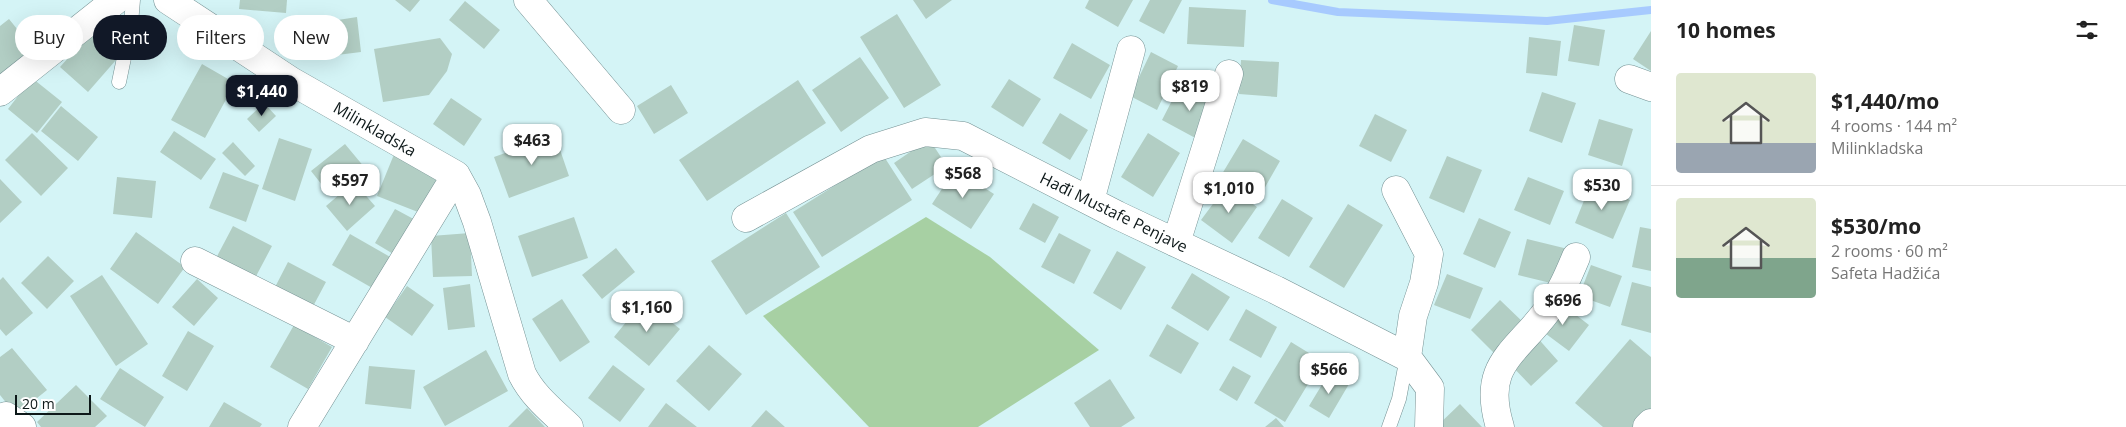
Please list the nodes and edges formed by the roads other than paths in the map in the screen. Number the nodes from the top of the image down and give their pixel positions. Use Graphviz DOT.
graph roads {
  1 [pos="116,0"];
  2 [pos="133,0"];
  3 [pos="168,0"];
  4 [pos="528,0"];
  5 [pos="1131,50"];
  6 [pos="1230,74"];
  7 [pos="118,82"];
  8 [pos="0,92"];
  9 [pos="621,110"];
  10 [pos="456,175"];
  11 [pos="1396,190"];
  12 [pos="1090,201"];
  13 [pos="746,218"];
  14 [pos="1176,243"];
  15 [pos="1576,257"];
  16 [pos="195,261"];
  17 [pos="355,341"];
  18 [pos="1407,357"];
  19 [pos="1651,423"];
  20 [pos="302,427"];
  21 [pos="569,427"];
  22 [pos="1389,427"];
  23 [pos="1429,427"];
  24 [pos="1500,427"];
  25 [pos="1647,427"];
  1 -- 8 [label="street"];
  2 -- 7 [label="lane"];
  3 -- 10 [label="street, Milinkladska"];
  4 -- 9 [label="street"];
  5 -- 12 [label="street"];
  6 -- 14 [label="street"];
  10 -- 17 [label="street"];
  10 -- 21 [label="street"];
  11 -- 18 [label="street"];
  12 -- 13 [label="street, Hađi Mustafe Penjave"];
  12 -- 14 [label="street, Hađi Mustafe Penjave"];
  14 -- 18 [label="street, Hađi Mustafe Penjave"];
  15 -- 24 [label="street"];
  16 -- 17 [label="street"];
  17 -- 20 [label="street"];
  18 -- 22 [label="lane"];
  18 -- 23 [label="street, Hađi Mustafe Penjave"];
  19 -- 25 [label="street"];
}
